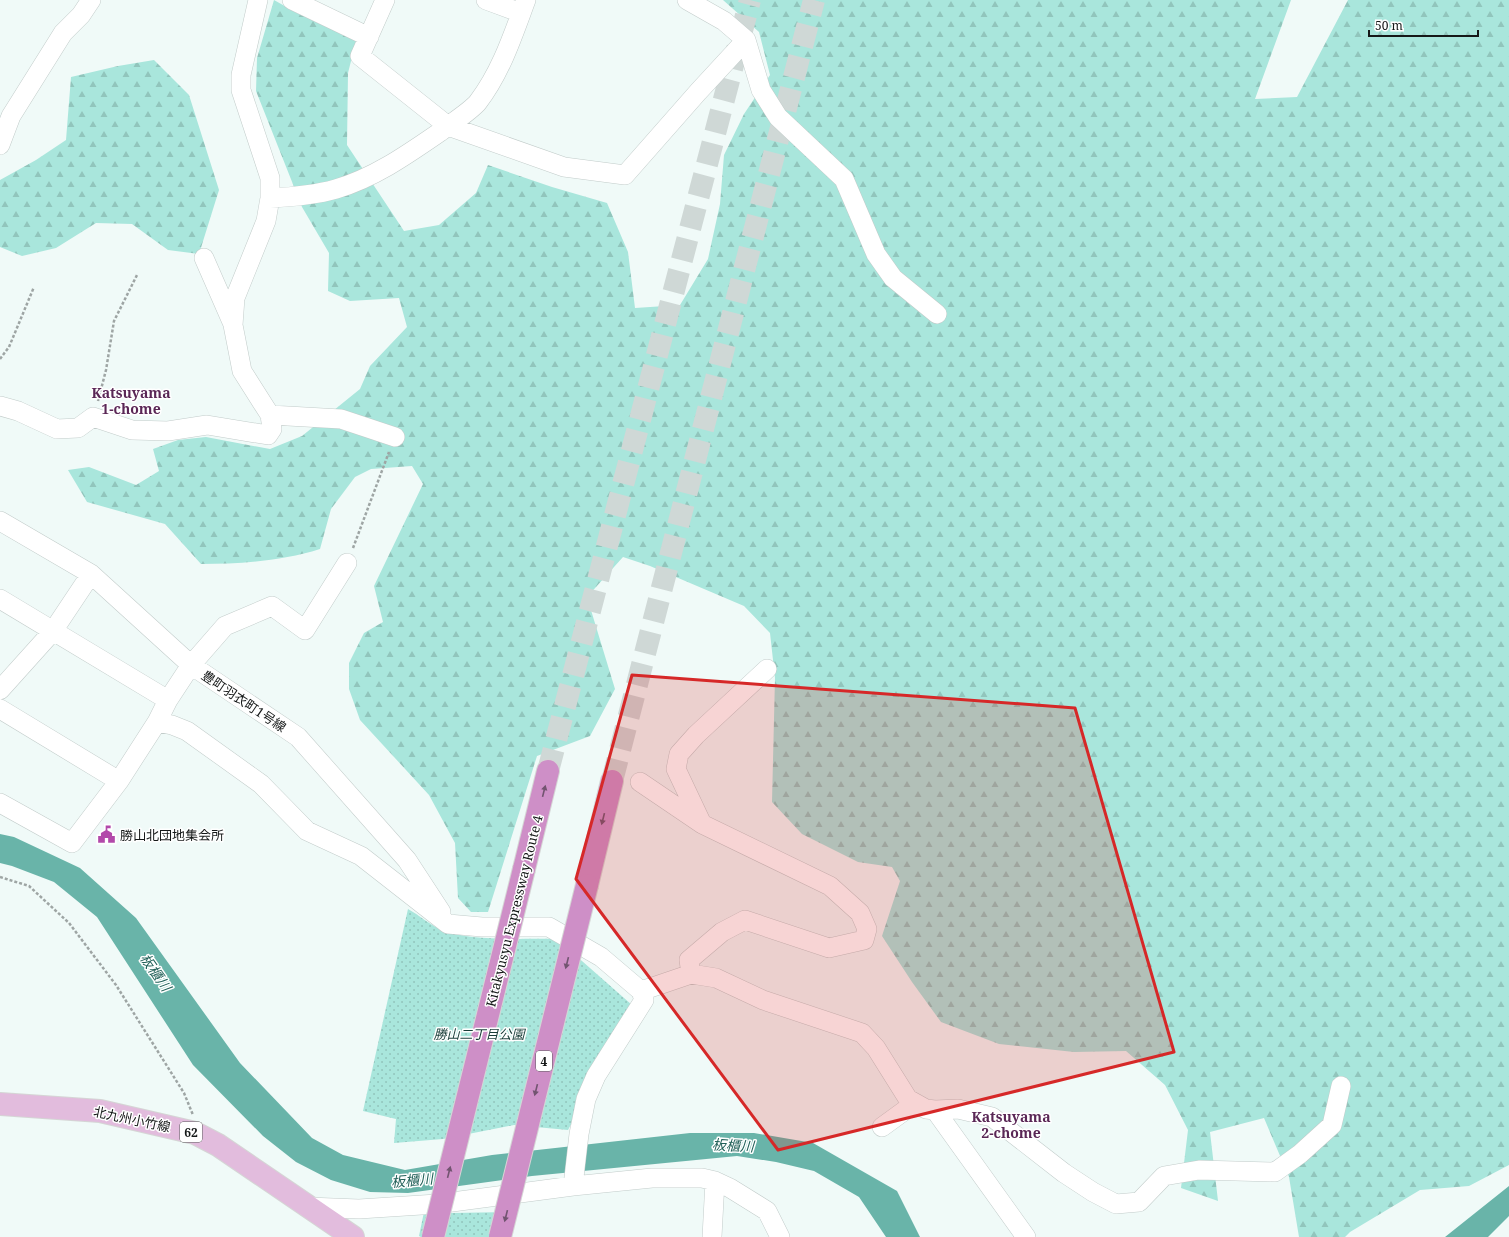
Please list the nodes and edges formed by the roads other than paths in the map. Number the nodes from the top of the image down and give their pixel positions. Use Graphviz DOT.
graph roads {
  1 [pos="91,0"];
  2 [pos="258,0"];
  3 [pos="292,0"];
  4 [pos="385,0"];
  5 [pos="486,0"];
  6 [pos="687,0"];
  7 [pos="523,7"];
  8 [pos="369,37"];
  9 [pos="746,40"];
  10 [pos="448,126"];
  11 [pos="0,144"];
  12 [pos="270,198"];
  13 [pos="204,258"];
  14 [pos="938,314"];
  15 [pos="233,325"];
  16 [pos="0,406"];
  17 [pos="270,415"];
  18 [pos="395,437"];
  19 [pos="0,520"];
  20 [pos="347,564"];
  21 [pos="91,574"];
  22 [pos="0,599"];
  23 [pos="53,631"];
  24 [pos="191,665"];
  25 [pos="767,669"];
  26 [pos="0,690"];
  27 [pos="168,700"];
  28 [pos="0,709"];
  29 [pos="157,722"];
  30 [pos="548,771"];
  31 [pos="119,781"];
  32 [pos="612,781"];
  33 [pos="640,782"];
  34 [pos="0,803"];
  35 [pos="702,824"];
  36 [pos="448,924"];
  37 [pos="691,974"];
  38 [pos="642,991"];
  39 [pos="1341,1086"];
  40 [pos="915,1103"];
  41 [pos="0,1104"];
  42 [pos="935,1110"];
  43 [pos="882,1127"];
  44 [pos="715,1181"];
  45 [pos="574,1183"];
  46 [pos="308,1207"];
  47 [pos="353,1237"];
  48 [pos="433,1237"];
  49 [pos="500,1237"];
  50 [pos="712,1237"];
  51 [pos="780,1237"];
  52 [pos="1026,1237"];
  1 -- 11 [label="street"];
  2 -- 12 [label="street"];
  3 -- 8 [label="street"];
  4 -- 8 [label="street"];
  5 -- 7 [label="street"];
  6 -- 9 [label="street"];
  7 -- 10 [label="street"];
  8 -- 10 [label="street"];
  9 -- 10 [label="street"];
  9 -- 14 [label="street"];
  10 -- 12 [label="street"];
  12 -- 15 [label="street"];
  13 -- 15 [label="street"];
  15 -- 17 [label="street"];
  16 -- 17 [label="street"];
  17 -- 18 [label="street"];
  19 -- 21 [label="street, 豊町羽衣町1号線"];
  20 -- 24 [label="street"];
  21 -- 23 [label="street"];
  21 -- 24 [label="street, 豊町羽衣町1号線"];
  22 -- 23 [label="street"];
  23 -- 26 [label="street"];
  23 -- 27 [label="street"];
  24 -- 27 [label="street"];
  24 -- 36 [label="street, 豊町羽衣町1号線"];
  25 -- 35 [label="street"];
  27 -- 29 [label="street"];
  28 -- 31 [label="street"];
  29 -- 31 [label="street"];
  29 -- 36 [label="street"];
  48 -- 30 [label="highway, Kitakyusyu Expressway Route 4, one-way, bridge"];
  31 -- 34 [label="street"];
  32 -- 49 [label="highway, 4, one-way, bridge"];
  33 -- 35 [label="street"];
  35 -- 37 [label="street"];
  36 -- 38 [label="street"];
  37 -- 38 [label="street"];
  37 -- 40 [label="street"];
  38 -- 45 [label="street"];
  39 -- 42 [label="street"];
  40 -- 42 [label="street"];
  40 -- 43 [label="street"];
  41 -- 46 [label="main road, 北九州小竹線 / 62"];
  42 -- 52 [label="street"];
  44 -- 45 [label="street"];
  44 -- 50 [label="street"];
  44 -- 51 [label="street"];
  45 -- 46 [label="street"];
  46 -- 47 [label="main road, 北九州小竹線 / 62"];
}
